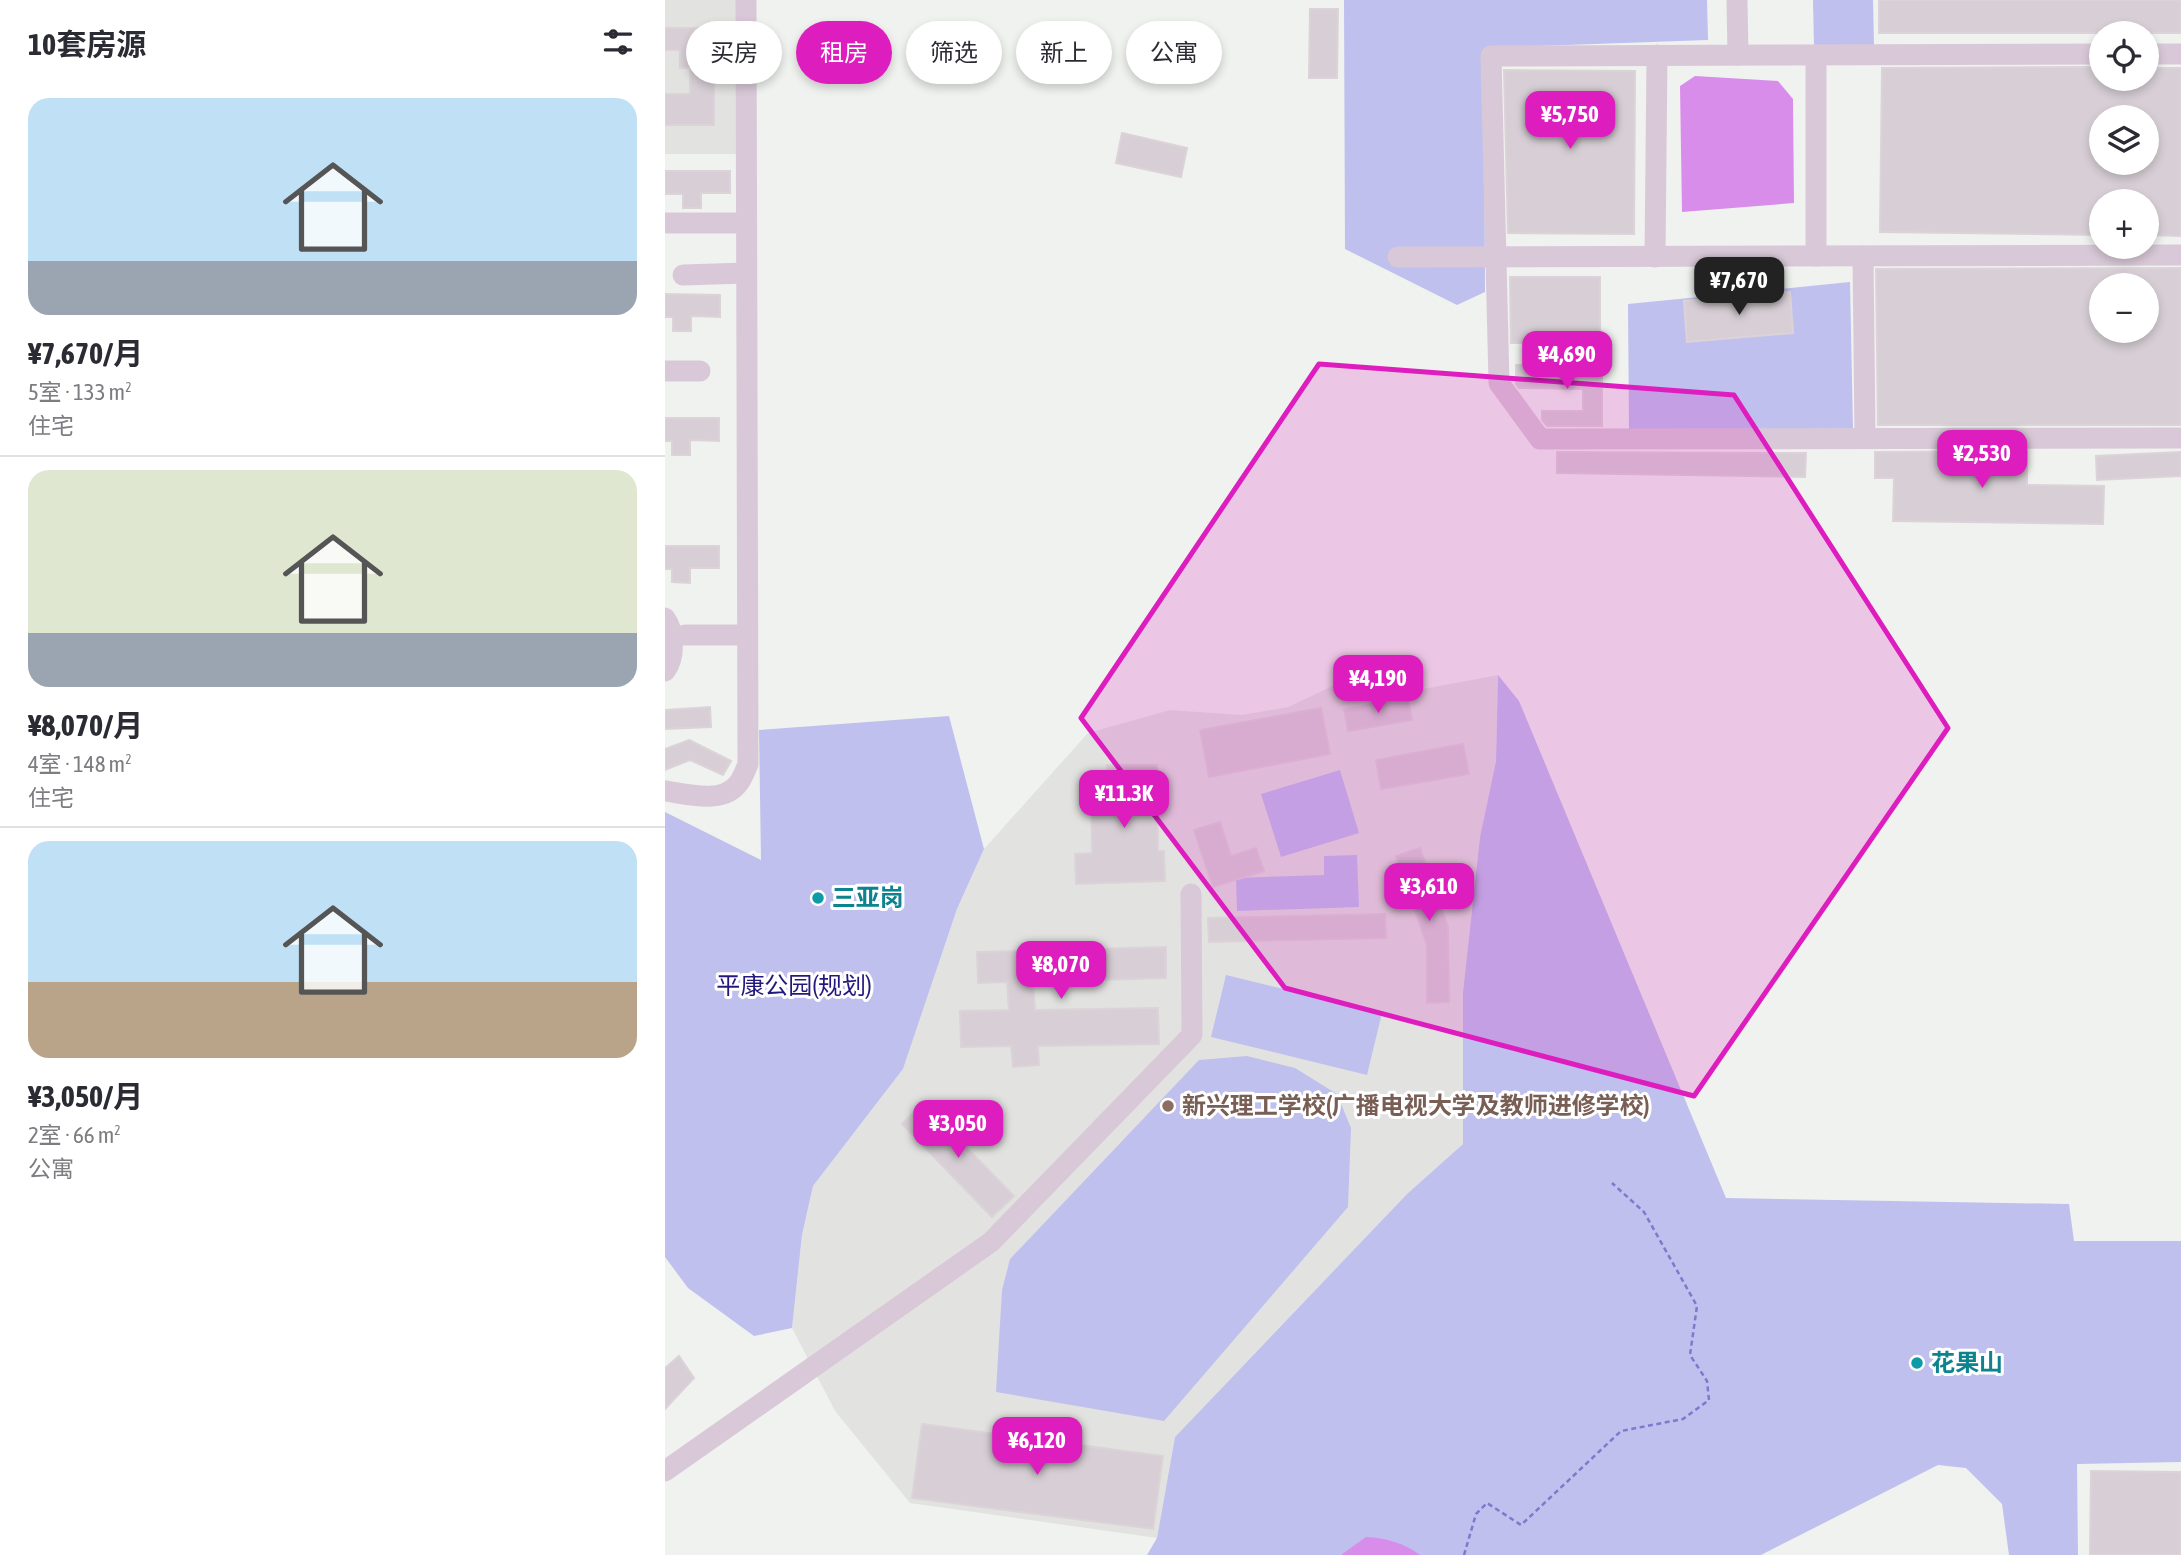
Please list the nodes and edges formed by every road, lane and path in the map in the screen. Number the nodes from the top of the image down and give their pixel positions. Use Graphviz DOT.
graph roads {
  1 [pos="746,0"];
  2 [pos="1737,0"];
  3 [pos="2089,54"];
  4 [pos="2159,54"];
  5 [pos="2181,54"];
  6 [pos="1657,55"];
  7 [pos="1738,55"];
  8 [pos="1816,55"];
  9 [pos="665,223"];
  10 [pos="746,223"];
  11 [pos="2181,255"];
  12 [pos="1816,256"];
  13 [pos="1863,256"];
  14 [pos="1398,257"];
  15 [pos="1496,257"];
  16 [pos="1655,257"];
  17 [pos="747,274"];
  18 [pos="683,275"];
  19 [pos="665,371"];
  20 [pos="700,371"];
  21 [pos="1865,438"];
  22 [pos="2181,438"];
  23 [pos="665,618"];
  24 [pos="685,635"];
  25 [pos="747,635"];
  26 [pos="665,671"];
  27 [pos="665,791"];
  28 [pos="1191,894"];
  29 [pos="1612,1183"];
  30 [pos="665,1471"];
  31 [pos="1464,1555"];
  1 -- 10 [label="lane"];
  2 -- 7 [label="lane"];
  3 -- 8 [label="lane"];
  4 -- 5 [label="lane"];
  6 -- 7 [label="lane"];
  6 -- 15 [label="lane"];
  6 -- 16 [label="lane"];
  7 -- 8 [label="lane"];
  8 -- 12 [label="lane"];
  9 -- 10 [label="lane"];
  10 -- 17 [label="lane"];
  11 -- 13 [label="lane"];
  12 -- 13 [label="lane"];
  12 -- 16 [label="lane"];
  13 -- 21 [label="lane"];
  14 -- 15 [label="lane"];
  15 -- 16 [label="lane"];
  15 -- 21 [label="lane"];
  17 -- 18 [label="lane"];
  17 -- 25 [label="lane"];
  19 -- 20 [label="lane"];
  21 -- 22 [label="lane"];
  23 -- 26 [label="lane"];
  24 -- 25 [label="lane"];
  25 -- 27 [label="lane"];
  28 -- 30 [label="lane"];
  29 -- 31 [label="path"];
}
